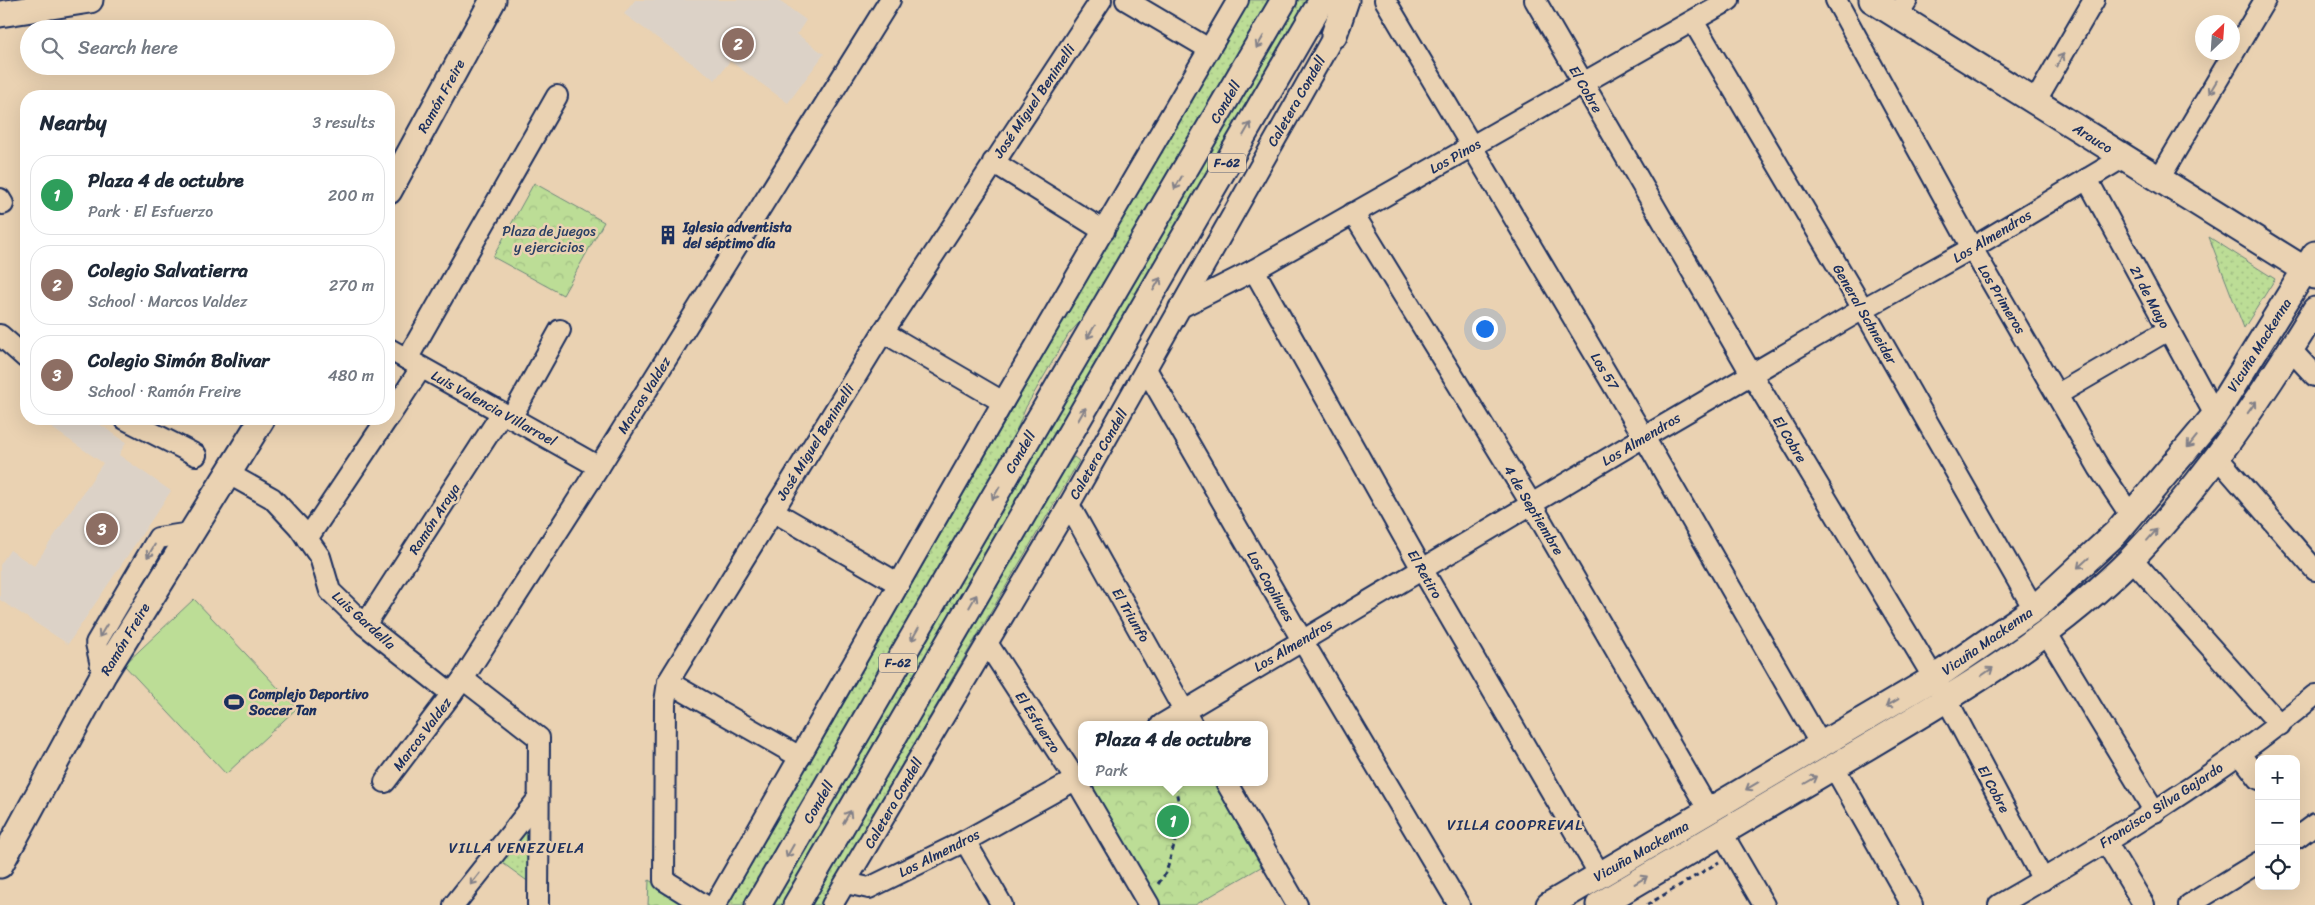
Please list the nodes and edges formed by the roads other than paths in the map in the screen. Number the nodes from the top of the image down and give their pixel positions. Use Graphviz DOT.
graph roads {
  1 [pos="90,0"];
  2 [pos="493,0"];
  3 [pos="890,0"];
  4 [pos="1101,0"];
  5 [pos="1126,0"];
  6 [pos="1238,0"];
  7 [pos="1284,0"];
  8 [pos="1322,0"];
  9 [pos="1346,0"];
  10 [pos="1357,0"];
  11 [pos="1384,0"];
  12 [pos="1535,0"];
  13 [pos="1729,0"];
  14 [pos="1836,0"];
  15 [pos="1872,0"];
  16 [pos="2094,0"];
  17 [pos="2265,0"];
  18 [pos="1902,8"];
  19 [pos="0,14"];
  20 [pos="1693,21"];
  21 [pos="1334,35"];
  22 [pos="1209,49"];
  23 [pos="1584,84"];
  24 [pos="557,96"];
  25 [pos="2035,102"];
  26 [pos="1471,147"];
  27 [pos="2124,157"];
  28 [pos="993,162"];
  29 [pos="2086,179"];
  30 [pos="2159,179"];
  31 [pos="395,180"];
  32 [pos="1353,213"];
  33 [pos="1104,231"];
  34 [pos="1972,248"];
  35 [pos="2312,267"];
  36 [pos="1254,270"];
  37 [pos="1179,308"];
  38 [pos="1863,308"];
  39 [pos="2315,310"];
  40 [pos="560,330"];
  41 [pos="2168,330"];
  42 [pos="883,332"];
  43 [pos="0,335"];
  44 [pos="2291,350"];
  45 [pos="20,353"];
  46 [pos="395,353"];
  47 [pos="414,364"];
  48 [pos="1146,369"];
  49 [pos="1752,375"];
  50 [pos="2315,376"];
  51 [pos="2058,394"];
  52 [pos="1003,402"];
  53 [pos="395,403"];
  54 [pos="2215,415"];
  55 [pos="506,416"];
  56 [pos="137,425"];
  57 [pos="258,425"];
  58 [pos="383,425"];
  59 [pos="1644,437"];
  60 [pos="196,455"];
  61 [pos="2217,457"];
  62 [pos="599,467"];
  63 [pos="229,474"];
  64 [pos="1532,504"];
  65 [pos="1069,505"];
  66 [pos="773,511"];
  67 [pos="2131,516"];
  68 [pos="308,539"];
  69 [pos="2131,558"];
  70 [pos="1422,569"];
  71 [pos="2315,570"];
  72 [pos="899,584"];
  73 [pos="2034,608"];
  74 [pos="365,625"];
  75 [pos="2046,632"];
  76 [pos="1302,640"];
  77 [pos="987,643"];
  78 [pos="1934,678"];
  79 [pos="668,682"];
  80 [pos="458,687"];
  81 [pos="2315,695"];
  82 [pos="1947,700"];
  83 [pos="1188,717"];
  84 [pos="1174,721"];
  85 [pos="2280,725"];
  86 [pos="1821,745"];
  87 [pos="2239,754"];
  88 [pos="800,757"];
  89 [pos="1834,767"];
  90 [pos="2255,774"];
  91 [pos="1078,777"];
  92 [pos="1078,779"];
  93 [pos="385,782"];
  94 [pos="1083,786"];
  95 [pos="1228,786"];
  96 [pos="538,799"];
  97 [pos="1709,811"];
  98 [pos="2155,812"];
  99 [pos="1722,833"];
  100 [pos="965,841"];
  101 [pos="2106,842"];
  102 [pos="2255,864"];
  103 [pos="0,865"];
  104 [pos="1600,875"];
  105 [pos="2043,880"];
  106 [pos="838,898"];
  107 [pos="1610,902"];
  108 [pos="1148,903"];
  109 [pos="454,905"];
  110 [pos="538,905"];
  111 [pos="704,905"];
  112 [pos="716,905"];
  113 [pos="758,905"];
  114 [pos="796,905"];
  115 [pos="1002,905"];
  116 [pos="1297,905"];
  117 [pos="1459,905"];
  118 [pos="1549,905"];
  119 [pos="1764,905"];
  120 [pos="1912,905"];
  121 [pos="1999,905"];
  122 [pos="2144,905"];
  123 [pos="2189,905"];
  1 -- 19 [label="main road"];
  2 -- 31 [label="main road, Ramón Freire"];
  3 -- 62 [label="street, Marcos Valdez"];
  4 -- 28 [label="street, José Miguel Benimelli"];
  5 -- 22 [label="street"];
  6 -- 22 [label="street"];
  7 -- 113 [label="main road, Condell / F-62, one-way"];
  114 -- 8 [label="main road, F-62, one-way"];
  9 -- 21 [label="main road"];
  10 -- 21 [label="street, Caletera Condell"];
  11 -- 26 [label="street, Los 57"];
  12 -- 23 [label="street, El Cobre"];
  13 -- 20 [label="street, Los Pinos"];
  14 -- 34 [label="street, Los Primeros"];
  15 -- 18 [label="main road, Arauco"];
  25 -- 16 [label="street, one-way"];
  17 -- 30 [label="street, one-way"];
  18 -- 25 [label="main road, Arauco"];
  20 -- 23 [label="street, Los Pinos"];
  20 -- 38 [label="street, General Schneider"];
  21 -- 37 [label="street, Caletera Condell"];
  22 -- 33 [label="street"];
  23 -- 26 [label="street, Los Pinos"];
  23 -- 49 [label="street, El Cobre"];
  24 -- 47 [label="street"];
  25 -- 27 [label="main road, Arauco"];
  26 -- 32 [label="street, Los Pinos"];
  26 -- 59 [label="street, Los 57"];
  27 -- 29 [label="street, Los Almendros"];
  27 -- 30 [label="main road, Arauco"];
  28 -- 33 [label="street"];
  28 -- 42 [label="street, José Miguel Benimelli"];
  29 -- 34 [label="street, Los Almendros"];
  29 -- 41 [label="street, 21 de Mayo"];
  30 -- 35 [label="main road, Arauco"];
  32 -- 36 [label="street, Los Pinos"];
  32 -- 64 [label="street, 4 de Septiembre"];
  33 -- 52 [label="street"];
  34 -- 38 [label="street, Los Almendros"];
  34 -- 51 [label="street, Los Primeros"];
  35 -- 54 [label="main road, Vicuña Mackenna"];
  36 -- 37 [label="street, Los Pinos"];
  36 -- 70 [label="street, El Retiro"];
  37 -- 48 [label="street, Caletera Condell"];
  38 -- 49 [label="street, Los Almendros"];
  38 -- 73 [label="street, General Schneider"];
  39 -- 44 [label="main road, Vicuña Mackenna"];
  40 -- 55 [label="street, Ramón Araya"];
  41 -- 51 [label="street"];
  41 -- 54 [label="street, 21 de Mayo"];
  42 -- 52 [label="street"];
  42 -- 66 [label="street, José Miguel Benimelli"];
  43 -- 45 [label="street"];
  44 -- 50 [label="street"];
  61 -- 44 [label="main road, Vicuña Mackenna, one-way"];
  46 -- 47 [label="street, Luis Valencia Villarroel"];
  47 -- 53 [label="street"];
  47 -- 55 [label="street, Luis Valencia Villarroel"];
  48 -- 65 [label="street, Caletera Condell"];
  48 -- 76 [label="street, Los Copihues"];
  49 -- 59 [label="street, Los Almendros"];
  49 -- 78 [label="street, El Cobre"];
  51 -- 67 [label="street, Los Primeros"];
  52 -- 72 [label="street"];
  54 -- 67 [label="main road, Vicuña Mackenna, one-way"];
  55 -- 62 [label="street, Luis Valencia Villarroel"];
  55 -- 74 [label="street, Ramón Araya"];
  56 -- 60 [label="street"];
  57 -- 63 [label="main road, Ramón Freire"];
  58 -- 68 [label="street"];
  59 -- 64 [label="street, Los Almendros"];
  59 -- 86 [label="street, Los 57"];
  69 -- 61 [label="main road, Vicuña Mackenna, one-way"];
  61 -- 71 [label="street"];
  62 -- 80 [label="street, Marcos Valdez"];
  63 -- 68 [label="street, Luis Gardella"];
  63 -- 103 [label="main road, Ramón Freire"];
  64 -- 70 [label="street, Los Almendros"];
  64 -- 97 [label="street, 4 de Septiembre"];
  65 -- 77 [label="street, Caletera Condell"];
  65 -- 83 [label="street, El Triunfo"];
  66 -- 72 [label="street"];
  66 -- 79 [label="street, José Miguel Benimelli"];
  67 -- 73 [label="main road, Vicuña Mackenna, one-way"];
  68 -- 74 [label="street, Luis Gardella"];
  69 -- 75 [label="main road, Vicuña Mackenna"];
  69 -- 85 [label="street"];
  70 -- 76 [label="street, Los Almendros"];
  70 -- 104 [label="street, El Retiro"];
  72 -- 88 [label="street"];
  73 -- 78 [label="main road, Vicuña Mackenna"];
  74 -- 80 [label="street, Luis Gardella"];
  82 -- 75 [label="main road, Vicuña Mackenna, one-way"];
  75 -- 98 [label="street"];
  76 -- 83 [label="street, Los Almendros"];
  76 -- 117 [label="street, Los Copihues"];
  77 -- 91 [label="street, El Esfuerzo"];
  77 -- 106 [label="street, Caletera Condell"];
  78 -- 82 [label="street, El Cobre"];
  78 -- 86 [label="main road, Vicuña Mackenna, one-way"];
  79 -- 88 [label="street"];
  79 -- 111 [label="street, José Miguel Benimelli"];
  80 -- 93 [label="street, Marcos Valdez"];
  80 -- 96 [label="street, Luis Gardella"];
  81 -- 85 [label="street, Francisco Silva Gajardo"];
  82 -- 89 [label="main road, Vicuña Mackenna"];
  82 -- 105 [label="street, El Cobre"];
  83 -- 84 [label="street, Los Almendros"];
  85 -- 87 [label="street, Francisco Silva Gajardo"];
  86 -- 97 [label="main road, Vicuña Mackenna, one-way"];
  87 -- 90 [label="street"];
  87 -- 98 [label="street, Francisco Silva Gajardo"];
  88 -- 112 [label="street"];
  99 -- 89 [label="main road, Vicuña Mackenna, one-way"];
  89 -- 120 [label="street"];
  92 -- 100 [label="street, Los Almendros"];
  94 -- 108 [label="street, El Esfuerzo"];
  95 -- 116 [label="street"];
  96 -- 109 [label="street, one-way"];
  96 -- 110 [label="street"];
  97 -- 104 [label="main road, Vicuña Mackenna"];
  98 -- 101 [label="street, Francisco Silva Gajardo"];
  107 -- 99 [label="main road, Vicuña Mackenna, one-way"];
  99 -- 119 [label="street"];
  100 -- 106 [label="street, Los Almendros"];
  100 -- 115 [label="street"];
  101 -- 105 [label="street, Francisco Silva Gajardo"];
  101 -- 122 [label="street"];
  102 -- 123 [label="street"];
  104 -- 118 [label="main road, Vicuña Mackenna"];
  105 -- 121 [label="street, Francisco Silva Gajardo"];
}
